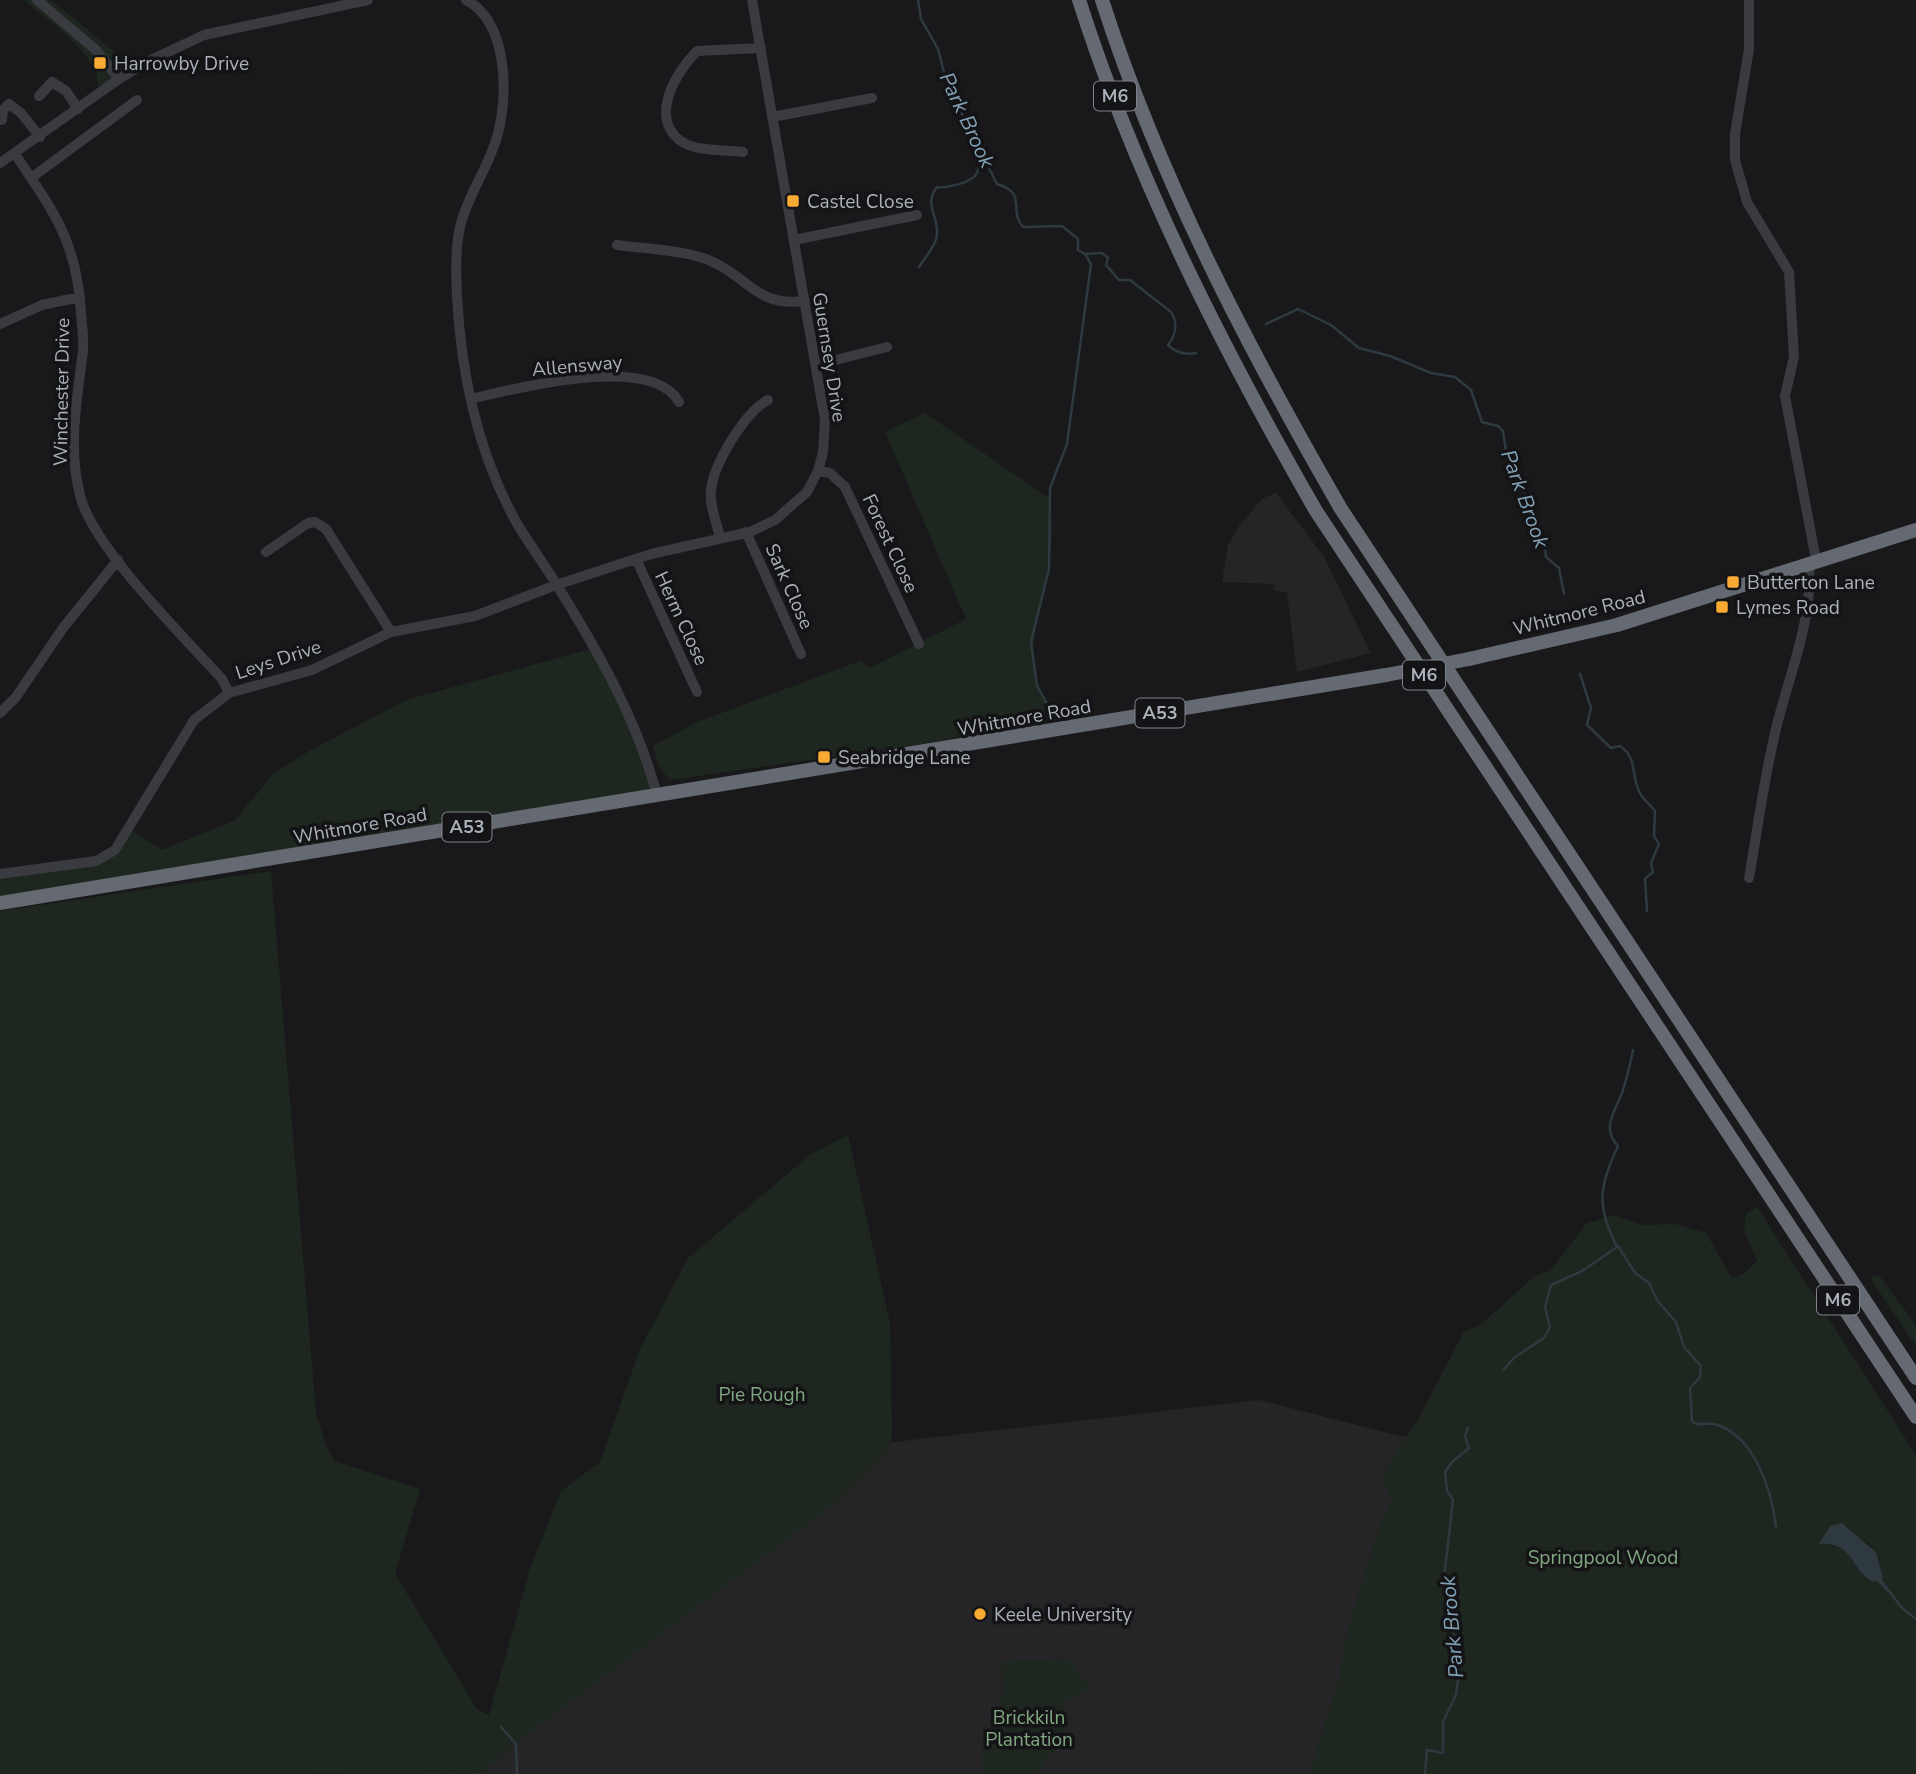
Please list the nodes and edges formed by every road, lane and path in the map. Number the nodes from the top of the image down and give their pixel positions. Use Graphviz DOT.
graph roads {
  1 [pos="37,0"];
  2 [pos="368,0"];
  3 [pos="752,0"];
  4 [pos="1079,0"];
  5 [pos="1102,0"];
  6 [pos="1749,0"];
  7 [pos="471,1"];
  8 [pos="761,48"];
  9 [pos="119,79"];
  10 [pos="38,96"];
  11 [pos="872,98"];
  12 [pos="137,100"];
  13 [pos="78,109"];
  14 [pos="772,117"];
  15 [pos="2,120"];
  16 [pos="40,137"];
  17 [pos="743,152"];
  18 [pos="15,154"];
  19 [pos="0,163"];
  20 [pos="32,178"];
  21 [pos="918,215"];
  22 [pos="794,240"];
  23 [pos="617,245"];
  24 [pos="80,297"];
  25 [pos="804,301"];
  26 [pos="0,324"];
  27 [pos="887,346"];
  28 [pos="816,365"];
  29 [pos="471,398"];
  30 [pos="768,400"];
  31 [pos="679,402"];
  32 [pos="818,471"];
  33 [pos="1916,530"];
  34 [pos="746,533"];
  35 [pos="720,538"];
  36 [pos="266,552"];
  37 [pos="636,559"];
  38 [pos="118,560"];
  39 [pos="1812,562"];
  40 [pos="556,584"];
  41 [pos="391,632"];
  42 [pos="919,644"];
  43 [pos="801,654"];
  44 [pos="697,692"];
  45 [pos="229,693"];
  46 [pos="0,713"];
  47 [pos="657,796"];
  48 [pos="0,874"];
  49 [pos="1749,878"];
  50 [pos="0,903"];
  51 [pos="1916,1378"];
  52 [pos="1916,1417"];
  1 -- 9 [label="street"];
  2 -- 9 [label="street"];
  3 -- 8 [label="street, Guernsey Drive"];
  4 -- 52 [label="highway, M6"];
  5 -- 51 [label="highway, M6"];
  6 -- 39 [label="street"];
  7 -- 29 [label="street"];
  8 -- 14 [label="street, Guernsey Drive"];
  8 -- 17 [label="street"];
  9 -- 13 [label="street"];
  10 -- 13 [label="street"];
  11 -- 14 [label="street"];
  12 -- 20 [label="street"];
  13 -- 16 [label="street"];
  14 -- 22 [label="street, Guernsey Drive"];
  15 -- 16 [label="street"];
  16 -- 18 [label="street"];
  18 -- 19 [label="street"];
  18 -- 20 [label="street, Winchester Drive"];
  20 -- 24 [label="street, Winchester Drive"];
  21 -- 22 [label="street"];
  22 -- 25 [label="street, Guernsey Drive"];
  23 -- 25 [label="street"];
  24 -- 26 [label="street"];
  24 -- 38 [label="street, Winchester Drive"];
  25 -- 28 [label="street, Guernsey Drive"];
  27 -- 28 [label="street"];
  28 -- 32 [label="street, Guernsey Drive"];
  29 -- 31 [label="street, Allensway"];
  29 -- 40 [label="street"];
  30 -- 35 [label="street"];
  32 -- 34 [label="street, Guernsey Drive"];
  32 -- 42 [label="street, Forest Close"];
  33 -- 39 [label="highway, Whitmore Road / A53"];
  34 -- 35 [label="street, Guernsey Drive"];
  34 -- 43 [label="street, Sark Close"];
  35 -- 37 [label="street, Guernsey Drive"];
  36 -- 41 [label="street"];
  37 -- 40 [label="street, Guernsey Drive"];
  37 -- 44 [label="street, Herm Close"];
  38 -- 45 [label="street, Winchester Drive"];
  38 -- 46 [label="street"];
  39 -- 47 [label="highway, Whitmore Road / A53, bridge"];
  39 -- 49 [label="street"];
  40 -- 41 [label="street, Leys Drive"];
  40 -- 47 [label="street"];
  41 -- 45 [label="street, Leys Drive"];
  45 -- 48 [label="street, Leys Drive"];
  47 -- 50 [label="highway, Whitmore Road / A53"];
}
